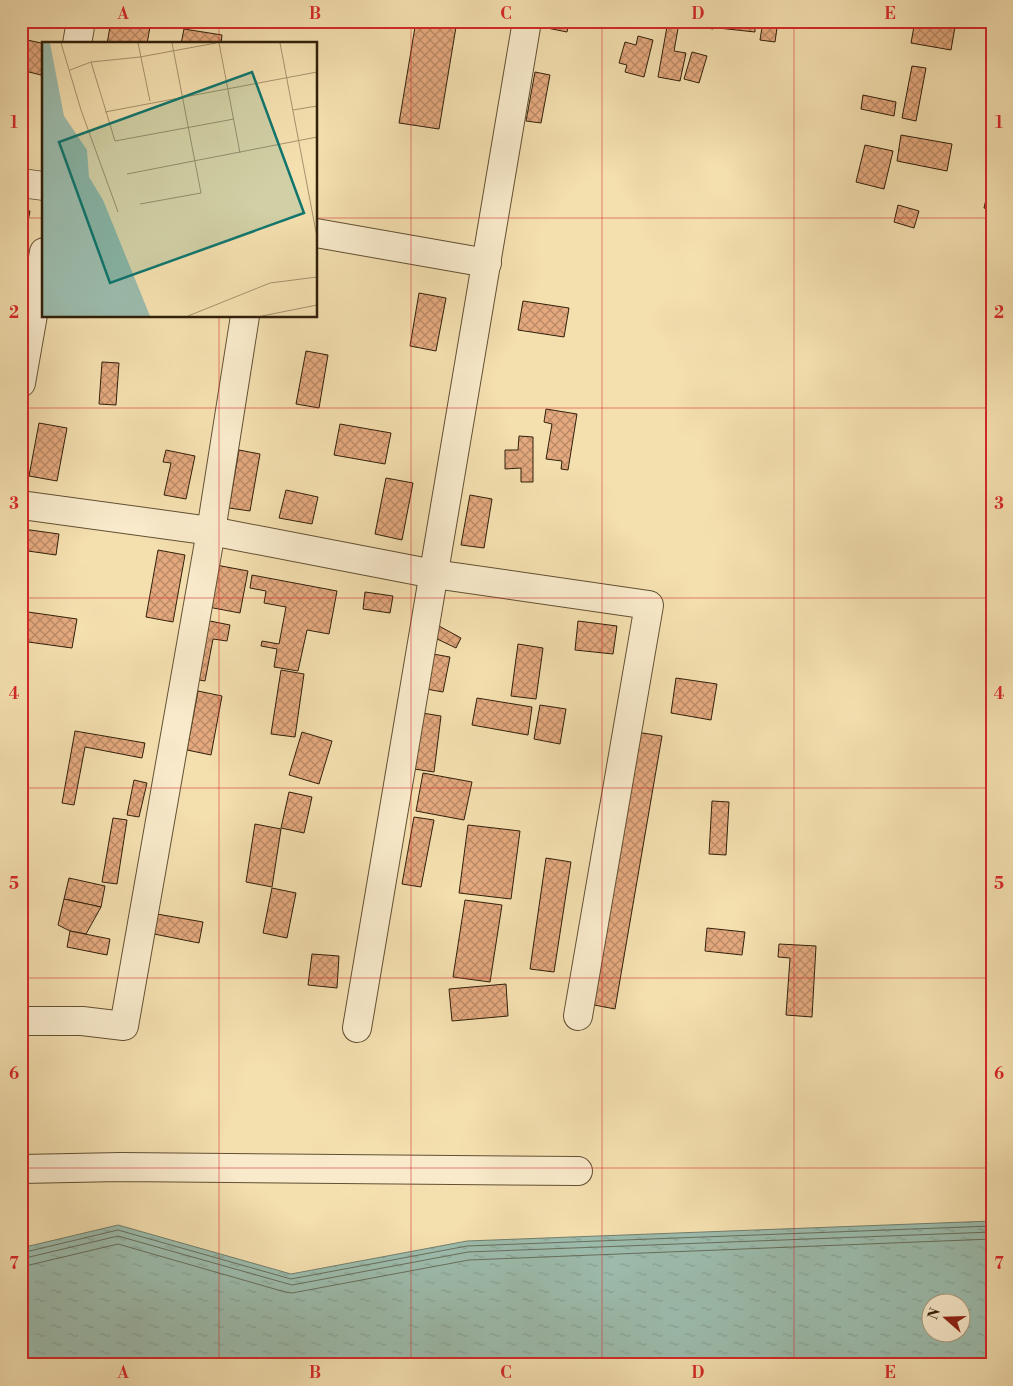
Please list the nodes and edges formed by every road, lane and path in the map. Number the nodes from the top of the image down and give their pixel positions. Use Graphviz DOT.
graph roads {
  1 [pos="81,21"];
  2 [pos="527,21"];
  3 [pos="77,42"];
  4 [pos="21,183"];
  5 [pos="42,186"];
  6 [pos="318,233"];
  7 [pos="487,262"];
  8 [pos="42,263"];
  9 [pos="245,318"];
  10 [pos="21,383"];
  11 [pos="21,505"];
  12 [pos="211,532"];
  13 [pos="434,574"];
  14 [pos="578,1016"];
  15 [pos="21,1021"];
  16 [pos="357,1028"];
  17 [pos="21,1169"];
  18 [pos="578,1171"];
  1 -- 3 [label="street"];
  2 -- 7 [label="street"];
  4 -- 5 [label="street"];
  6 -- 7 [label="street"];
  7 -- 13 [label="street"];
  8 -- 10 [label="street"];
  9 -- 12 [label="street"];
  11 -- 12 [label="street"];
  12 -- 13 [label="street"];
  12 -- 15 [label="street"];
  13 -- 14 [label="street"];
  13 -- 16 [label="street"];
  17 -- 18 [label="street"];
}
